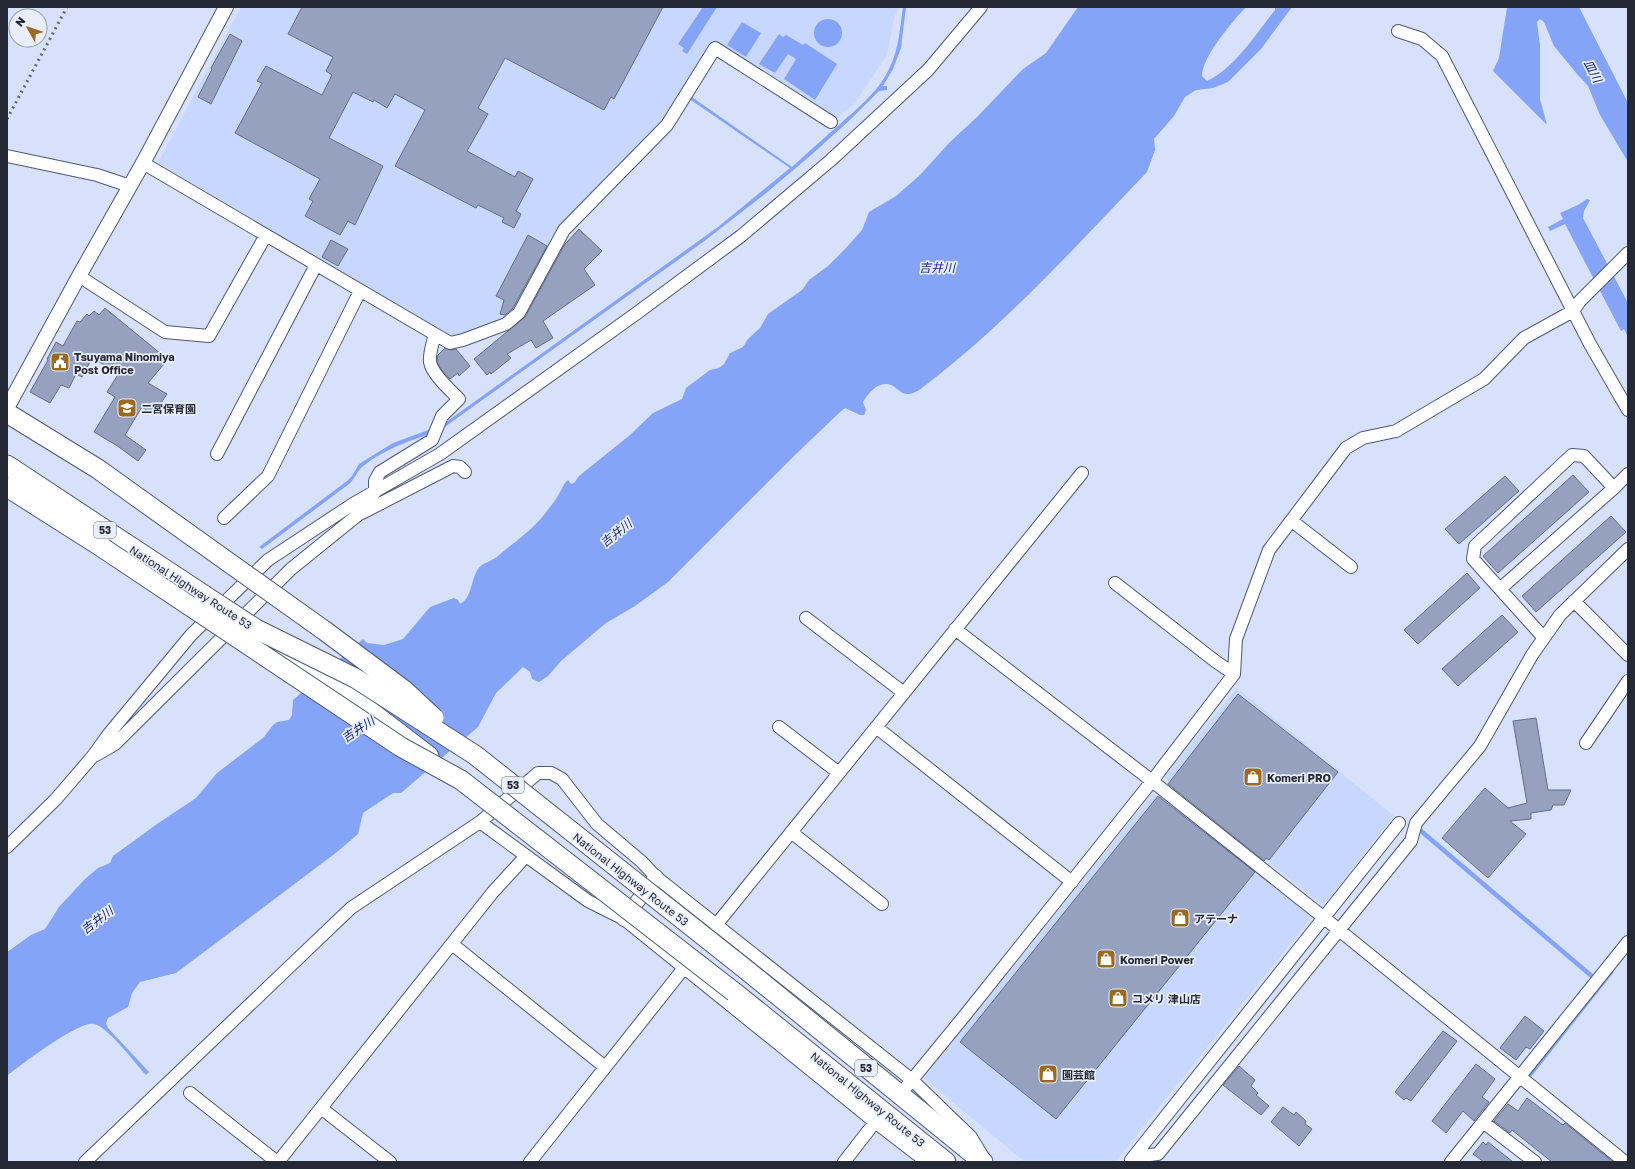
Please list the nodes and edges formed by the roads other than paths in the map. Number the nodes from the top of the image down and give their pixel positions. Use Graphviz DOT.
graph roads {
  1 [pos="226,7"];
  2 [pos="982,7"];
  3 [pos="1398,31"];
  4 [pos="832,122"];
  5 [pos="7,156"];
  6 [pos="143,163"];
  7 [pos="130,186"];
  8 [pos="266,235"];
  9 [pos="1628,254"];
  10 [pos="316,265"];
  11 [pos="79,276"];
  12 [pos="360,291"];
  13 [pos="1577,306"];
  14 [pos="435,334"];
  15 [pos="7,408"];
  16 [pos="1628,410"];
  17 [pos="7,413"];
  18 [pos="217,454"];
  19 [pos="7,464"];
  20 [pos="465,472"];
  21 [pos="1082,473"];
  22 [pos="1628,474"];
  23 [pos="7,486"];
  24 [pos="1614,488"];
  25 [pos="375,492"];
  26 [pos="359,514"];
  27 [pos="224,518"];
  28 [pos="1292,521"];
  29 [pos="1628,548"];
  30 [pos="1351,567"];
  31 [pos="1115,583"];
  32 [pos="1500,589"];
  33 [pos="1574,601"];
  34 [pos="806,618"];
  35 [pos="256,629"];
  36 [pos="955,629"];
  37 [pos="1544,638"];
  38 [pos="1628,655"];
  39 [pos="1234,674"];
  40 [pos="1628,681"];
  41 [pos="904,694"];
  42 [pos="779,727"];
  43 [pos="876,727"];
  44 [pos="1586,743"];
  45 [pos="475,755"];
  46 [pos="94,756"];
  47 [pos="839,773"];
  48 [pos="460,780"];
  49 [pos="1152,781"];
  50 [pos="480,822"];
  51 [pos="1399,822"];
  52 [pos="791,832"];
  53 [pos="7,847"];
  54 [pos="526,856"];
  55 [pos="656,877"];
  56 [pos="1072,882"];
  57 [pos="882,904"];
  58 [pos="1323,917"];
  59 [pos="624,919"];
  60 [pos="716,925"];
  61 [pos="1339,930"];
  62 [pos="1628,942"];
  63 [pos="452,944"];
  64 [pos="684,968"];
  65 [pos="778,996"];
  66 [pos="605,1067"];
  67 [pos="1519,1078"];
  68 [pos="906,1088"];
  69 [pos="190,1094"];
  70 [pos="321,1108"];
  71 [pos="880,1117"];
  72 [pos="1483,1122"];
  73 [pos="1132,1160"];
  74 [pos="85,1162"];
  75 [pos="277,1162"];
  76 [pos="390,1162"];
  77 [pos="530,1162"];
  78 [pos="844,1162"];
  79 [pos="927,1162"];
  80 [pos="946,1162"];
  81 [pos="958,1162"];
  82 [pos="983,1162"];
  83 [pos="987,1162"];
  84 [pos="1451,1162"];
  85 [pos="1535,1162"];
  86 [pos="1625,1162"];
  1 -- 6 [label="street"];
  2 -- 25 [label="street"];
  3 -- 13 [label="street"];
  4 -- 14 [label="street"];
  5 -- 7 [label="street"];
  6 -- 7 [label="street"];
  6 -- 8 [label="street"];
  7 -- 11 [label="street"];
  8 -- 10 [label="street"];
  8 -- 11 [label="street"];
  9 -- 13 [label="street"];
  10 -- 12 [label="street"];
  10 -- 18 [label="street"];
  11 -- 15 [label="street"];
  12 -- 14 [label="street"];
  12 -- 27 [label="street"];
  13 -- 16 [label="street"];
  13 -- 28 [label="street"];
  14 -- 25 [label="street"];
  17 -- 45 [label="highway, bridge"];
  19 -- 35 [label="highway, National Highway Route 53 / 53, bridge"];
  20 -- 26 [label="street"];
  21 -- 36 [label="street"];
  22 -- 24 [label="street"];
  23 -- 48 [label="highway, bridge"];
  24 -- 32 [label="street"];
  24 -- 32 [label="street"];
  25 -- 26 [label="street"];
  25 -- 46 [label="street"];
  26 -- 46 [label="street"];
  28 -- 30 [label="street"];
  28 -- 39 [label="street"];
  29 -- 33 [label="street"];
  31 -- 39 [label="street"];
  32 -- 37 [label="street"];
  33 -- 37 [label="street"];
  33 -- 38 [label="street"];
  34 -- 41 [label="street"];
  35 -- 45 [label="highway, National Highway Route 53 / 53, bridge"];
  35 -- 48 [label="highway, National Highway Route 53 / 53, bridge"];
  36 -- 41 [label="street"];
  36 -- 49 [label="street"];
  37 -- 61 [label="street"];
  39 -- 49 [label="street"];
  40 -- 44 [label="street"];
  41 -- 43 [label="street"];
  42 -- 47 [label="street"];
  43 -- 47 [label="street"];
  43 -- 56 [label="street"];
  45 -- 65 [label="highway, National Highway Route 53 / 53, bridge"];
  46 -- 53 [label="street"];
  47 -- 52 [label="street"];
  48 -- 71 [label="highway, National Highway Route 53 / 53, bridge"];
  49 -- 56 [label="street"];
  49 -- 58 [label="street"];
  50 -- 54 [label="street"];
  50 -- 55 [label="street"];
  50 -- 74 [label="street"];
  51 -- 58 [label="street"];
  52 -- 57 [label="street"];
  52 -- 60 [label="street"];
  54 -- 59 [label="street"];
  54 -- 63 [label="street"];
  55 -- 59 [label="street"];
  55 -- 60 [label="street"];
  56 -- 68 [label="street"];
  58 -- 61 [label="street"];
  58 -- 73 [label="street"];
  59 -- 64 [label="street"];
  60 -- 68 [label="street"];
  61 -- 67 [label="street"];
  61 -- 73 [label="street"];
  62 -- 67 [label="street"];
  63 -- 66 [label="street"];
  63 -- 70 [label="street"];
  64 -- 66 [label="street"];
  64 -- 71 [label="street"];
  65 -- 68 [label="highway, National Highway Route 53 / 53"];
  65 -- 71 [label="highway"];
  66 -- 77 [label="street"];
  67 -- 72 [label="street"];
  67 -- 86 [label="street"];
  68 -- 81 [label="highway"];
  68 -- 82 [label="highway, National Highway Route 53 / 53"];
  68 -- 83 [label="street"];
  69 -- 75 [label="street"];
  70 -- 75 [label="street"];
  70 -- 76 [label="street"];
  71 -- 78 [label="street"];
  71 -- 79 [label="street"];
  71 -- 80 [label="highway, National Highway Route 53 / 53"];
  72 -- 84 [label="street"];
  72 -- 85 [label="street"];
}
